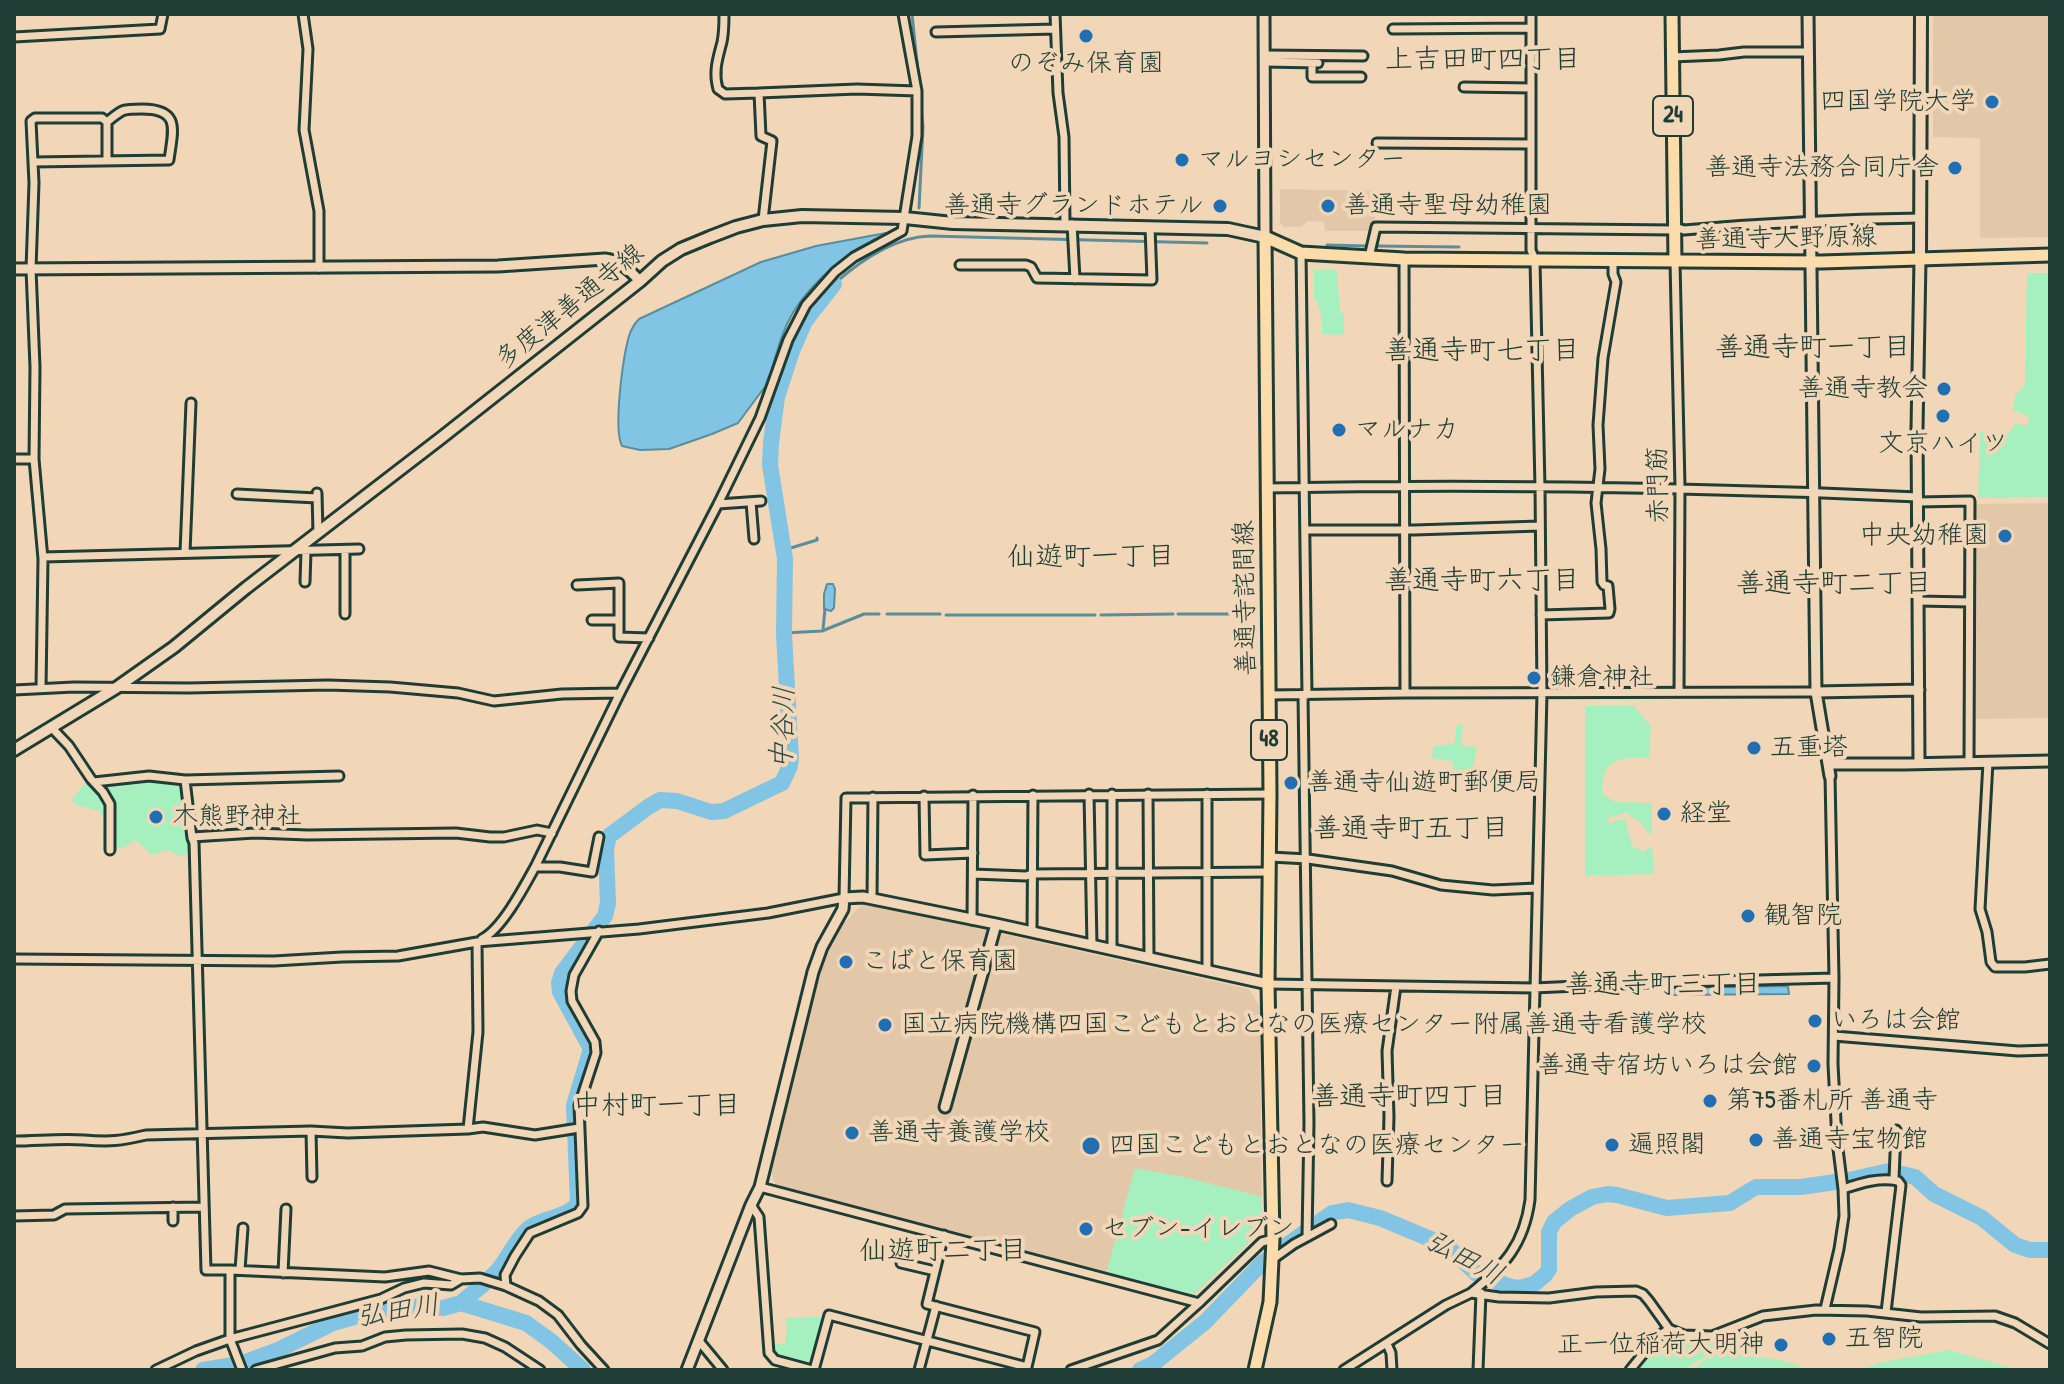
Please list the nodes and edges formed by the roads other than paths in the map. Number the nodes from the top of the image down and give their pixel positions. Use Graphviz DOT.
graph roads {
  1 [pos="163,14"];
  2 [pos="303,14"];
  3 [pos="724,14"];
  4 [pos="903,14"];
  5 [pos="1055,14"];
  6 [pos="1264,14"];
  7 [pos="1531,14"];
  8 [pos="1672,14"];
  9 [pos="1808,14"];
  10 [pos="1921,14"];
  11 [pos="1531,28"];
  12 [pos="1055,29"];
  13 [pos="1393,29"];
  14 [pos="936,32"];
  15 [pos="14,37"];
  16 [pos="1808,52"];
  17 [pos="1363,56"];
  18 [pos="1672,57"];
  19 [pos="1264,59"];
  20 [pos="1361,77"];
  21 [pos="1464,87"];
  22 [pos="1531,88"];
  23 [pos="917,91"];
  24 [pos="759,93"];
  25 [pos="107,122"];
  26 [pos="1377,143"];
  27 [pos="1531,144"];
  28 [pos="107,161"];
  29 [pos="33,162"];
  30 [pos="905,218"];
  31 [pos="1921,218"];
  32 [pos="763,220"];
  33 [pos="1811,222"];
  34 [pos="1531,228"];
  35 [pos="1675,228"];
  36 [pos="1070,232"];
  37 [pos="1150,237"];
  38 [pos="1265,237"];
  39 [pos="1301,253"];
  40 [pos="2050,255"];
  41 [pos="1369,257"];
  42 [pos="1404,259"];
  43 [pos="1920,259"];
  44 [pos="1535,260"];
  45 [pos="1613,260"];
  46 [pos="1675,262"];
  47 [pos="1811,262"];
  48 [pos="960,265"];
  49 [pos="319,268"];
  50 [pos="14,269"];
  51 [pos="31,269"];
  52 [pos="1075,279"];
  53 [pos="640,281"];
  54 [pos="191,403"];
  55 [pos="14,459"];
  56 [pos="34,459"];
  57 [pos="1405,486"];
  58 [pos="1303,487"];
  59 [pos="1266,488"];
  60 [pos="1540,488"];
  61 [pos="1597,489"];
  62 [pos="1680,490"];
  63 [pos="1813,492"];
  64 [pos="237,494"];
  65 [pos="273,496"];
  66 [pos="1918,500"];
  67 [pos="761,501"];
  68 [pos="751,502"];
  69 [pos="718,504"];
  70 [pos="272,507"];
  71 [pos="1540,526"];
  72 [pos="1305,530"];
  73 [pos="1405,530"];
  74 [pos="318,533"];
  75 [pos="754,539"];
  76 [pos="359,549"];
  77 [pos="345,550"];
  78 [pos="301,551"];
  79 [pos="185,553"];
  80 [pos="43,557"];
  81 [pos="305,582"];
  82 [pos="577,585"];
  83 [pos="1918,601"];
  84 [pos="1969,602"];
  85 [pos="345,614"];
  86 [pos="1541,615"];
  87 [pos="592,620"];
  88 [pos="619,620"];
  89 [pos="649,638"];
  90 [pos="41,688"];
  91 [pos="116,688"];
  92 [pos="14,690"];
  93 [pos="1919,690"];
  94 [pos="1679,692"];
  95 [pos="1816,692"];
  96 [pos="620,693"];
  97 [pos="1405,693"];
  98 [pos="1542,693"];
  99 [pos="1269,695"];
  100 [pos="1305,695"];
  101 [pos="51,727"];
  102 [pos="14,750"];
  103 [pos="2050,761"];
  104 [pos="1988,762"];
  105 [pos="1919,763"];
  106 [pos="1969,763"];
  107 [pos="1828,764"];
  108 [pos="339,776"];
  109 [pos="1830,776"];
  110 [pos="185,780"];
  111 [pos="94,782"];
  112 [pos="1089,794"];
  113 [pos="1112,794"];
  114 [pos="1148,794"];
  115 [pos="1207,794"];
  116 [pos="1270,794"];
  117 [pos="973,795"];
  118 [pos="1033,795"];
  119 [pos="924,796"];
  120 [pos="873,797"];
  121 [pos="552,833"];
  122 [pos="192,837"];
  123 [pos="599,837"];
  124 [pos="110,850"];
  125 [pos="973,853"];
  126 [pos="1270,857"];
  127 [pos="1306,859"];
  128 [pos="535,867"];
  129 [pos="1207,872"];
  130 [pos="1270,872"];
  131 [pos="1090,873"];
  132 [pos="1112,873"];
  133 [pos="1149,873"];
  134 [pos="973,874"];
  135 [pos="1032,874"];
  136 [pos="1536,888"];
  137 [pos="844,898"];
  138 [pos="872,899"];
  139 [pos="972,920"];
  140 [pos="996,924"];
  141 [pos="599,931"];
  142 [pos="1032,932"];
  143 [pos="477,942"];
  144 [pos="1092,945"];
  145 [pos="1112,950"];
  146 [pos="1149,958"];
  147 [pos="14,959"];
  148 [pos="199,960"];
  149 [pos="2050,964"];
  150 [pos="1207,971"];
  151 [pos="1834,978"];
  152 [pos="1268,984"];
  153 [pos="1307,985"];
  154 [pos="1396,986"];
  155 [pos="1534,988"];
  156 [pos="1834,1036"];
  157 [pos="2050,1050"];
  158 [pos="945,1107"];
  159 [pos="579,1128"];
  160 [pos="468,1129"];
  161 [pos="1896,1130"];
  162 [pos="311,1131"];
  163 [pos="202,1133"];
  164 [pos="14,1141"];
  165 [pos="312,1177"];
  166 [pos="1894,1179"];
  167 [pos="1387,1181"];
  168 [pos="760,1187"];
  169 [pos="1842,1188"];
  170 [pos="751,1205"];
  171 [pos="173,1207"];
  172 [pos="203,1207"];
  173 [pos="286,1209"];
  174 [pos="14,1216"];
  175 [pos="173,1221"];
  176 [pos="1331,1224"];
  177 [pos="243,1228"];
  178 [pos="944,1235"];
  179 [pos="1307,1237"];
  180 [pos="1273,1242"];
  181 [pos="1273,1259"];
  182 [pos="901,1263"];
  183 [pos="230,1270"];
  184 [pos="240,1270"];
  185 [pos="935,1271"];
  186 [pos="283,1273"];
  187 [pos="461,1279"];
  188 [pos="502,1284"];
  189 [pos="1471,1293"];
  190 [pos="1481,1293"];
  191 [pos="1199,1303"];
  192 [pos="936,1306"];
  193 [pos="1825,1309"];
  194 [pos="1886,1312"];
  195 [pos="1669,1329"];
  196 [pos="230,1339"];
  197 [pos="699,1341"];
  198 [pos="927,1341"];
  199 [pos="1387,1344"];
  200 [pos="2050,1344"];
  201 [pos="1028,1369"];
  202 [pos="156,1370"];
  203 [pos="242,1370"];
  204 [pos="256,1370"];
  205 [pos="540,1370"];
  206 [pos="604,1370"];
  207 [pos="687,1370"];
  208 [pos="723,1370"];
  209 [pos="813,1370"];
  210 [pos="919,1370"];
  211 [pos="1071,1370"];
  212 [pos="1255,1370"];
  213 [pos="1344,1370"];
  214 [pos="1392,1370"];
  215 [pos="1478,1370"];
  216 [pos="1630,1370"];
  1 -- 15 [label="street"];
  2 -- 49 [label="street"];
  3 -- 24 [label="street"];
  4 -- 23 [label="street"];
  5 -- 12 [label="street"];
  6 -- 19 [label="street"];
  7 -- 11 [label="street"];
  8 -- 18 [label="main road, 善通寺大野原線 / 24"];
  9 -- 16 [label="street"];
  10 -- 31 [label="main road"];
  11 -- 13 [label="street"];
  11 -- 22 [label="street"];
  12 -- 14 [label="street"];
  12 -- 36 [label="street"];
  16 -- 18 [label="street"];
  16 -- 33 [label="street"];
  17 -- 19 [label="street"];
  18 -- 35 [label="main road, 善通寺大野原線 / 24"];
  19 -- 20 [label="street"];
  19 -- 38 [label="street"];
  21 -- 22 [label="street"];
  22 -- 27 [label="street"];
  23 -- 24 [label="street"];
  23 -- 30 [label="street"];
  24 -- 32 [label="street"];
  25 -- 28 [label="street"];
  25 -- 28 [label="street"];
  25 -- 29 [label="street"];
  26 -- 27 [label="street"];
  27 -- 34 [label="street"];
  28 -- 29 [label="street"];
  29 -- 51 [label="street"];
  30 -- 32 [label="main road, 多度津善通寺線"];
  30 -- 36 [label="main road, 多度津善通寺線"];
  30 -- 69 [label="street"];
  31 -- 33 [label="street"];
  31 -- 43 [label="main road"];
  32 -- 53 [label="main road, 多度津善通寺線"];
  33 -- 35 [label="street"];
  33 -- 47 [label="street"];
  34 -- 35 [label="street"];
  34 -- 41 [label="street"];
  34 -- 44 [label="street"];
  35 -- 46 [label="main road, 善通寺大野原線 / 24"];
  36 -- 37 [label="main road, 多度津善通寺線"];
  36 -- 52 [label="street"];
  37 -- 38 [label="main road, 多度津善通寺線"];
  37 -- 52 [label="street"];
  38 -- 39 [label="main road"];
  38 -- 59 [label="main road, 善通寺詫間線 / 48"];
  39 -- 41 [label="main road"];
  39 -- 58 [label="street"];
  40 -- 43 [label="main road, 善通寺大野原線"];
  41 -- 42 [label="main road"];
  42 -- 44 [label="main road"];
  42 -- 57 [label="street"];
  43 -- 47 [label="main road, 善通寺大野原線"];
  43 -- 66 [label="street"];
  44 -- 45 [label="main road"];
  44 -- 60 [label="street"];
  45 -- 46 [label="main road"];
  45 -- 61 [label="street"];
  46 -- 47 [label="main road, 善通寺大野原線"];
  46 -- 62 [label="street, 赤門筋"];
  47 -- 63 [label="street"];
  48 -- 52 [label="street"];
  49 -- 51 [label="street"];
  49 -- 53 [label="street"];
  50 -- 51 [label="street"];
  51 -- 56 [label="street"];
  53 -- 74 [label="main road, 多度津善通寺線"];
  54 -- 79 [label="street"];
  55 -- 56 [label="street"];
  56 -- 80 [label="street"];
  57 -- 58 [label="street"];
  57 -- 60 [label="street"];
  57 -- 73 [label="street"];
  58 -- 59 [label="street"];
  58 -- 72 [label="street"];
  59 -- 99 [label="main road, 善通寺詫間線 / 48"];
  60 -- 61 [label="street"];
  60 -- 71 [label="street"];
  61 -- 62 [label="street"];
  61 -- 86 [label="street"];
  62 -- 63 [label="street"];
  62 -- 94 [label="street, 赤門筋"];
  63 -- 66 [label="street"];
  63 -- 95 [label="street"];
  64 -- 65 [label="street"];
  65 -- 70 [label="street"];
  65 -- 74 [label="street"];
  66 -- 83 [label="street"];
  66 -- 84 [label="street"];
  67 -- 68 [label="street"];
  68 -- 69 [label="street"];
  68 -- 75 [label="street"];
  69 -- 89 [label="street"];
  71 -- 73 [label="street"];
  71 -- 86 [label="street"];
  72 -- 73 [label="street"];
  72 -- 100 [label="street"];
  73 -- 97 [label="street"];
  74 -- 78 [label="main road, 多度津善通寺線"];
  76 -- 77 [label="street"];
  77 -- 78 [label="street"];
  77 -- 85 [label="street"];
  78 -- 79 [label="street"];
  78 -- 81 [label="street"];
  78 -- 91 [label="main road, 多度津善通寺線"];
  79 -- 80 [label="street"];
  80 -- 90 [label="street"];
  82 -- 88 [label="street"];
  83 -- 84 [label="street"];
  83 -- 93 [label="street"];
  84 -- 106 [label="street"];
  86 -- 98 [label="street"];
  87 -- 88 [label="street"];
  88 -- 89 [label="street"];
  89 -- 96 [label="street"];
  90 -- 91 [label="street"];
  90 -- 92 [label="street"];
  91 -- 96 [label="street"];
  91 -- 101 [label="main road, 多度津善通寺線"];
  93 -- 95 [label="street"];
  93 -- 105 [label="street"];
  94 -- 95 [label="street"];
  94 -- 98 [label="street"];
  95 -- 107 [label="street"];
  96 -- 121 [label="street"];
  97 -- 98 [label="street"];
  97 -- 100 [label="street"];
  98 -- 136 [label="street"];
  99 -- 100 [label="street"];
  99 -- 116 [label="main road, 善通寺詫間線 / 48"];
  100 -- 127 [label="street"];
  101 -- 102 [label="main road, 多度津善通寺線"];
  101 -- 111 [label="street"];
  103 -- 104 [label="street"];
  104 -- 106 [label="street"];
  104 -- 149 [label="street"];
  105 -- 106 [label="street"];
  105 -- 107 [label="street"];
  107 -- 109 [label="street"];
  108 -- 110 [label="street"];
  109 -- 151 [label="street"];
  110 -- 111 [label="street"];
  110 -- 122 [label="street"];
  111 -- 124 [label="street"];
  112 -- 113 [label="street"];
  112 -- 118 [label="street"];
  112 -- 131 [label="street"];
  113 -- 114 [label="street"];
  113 -- 132 [label="street"];
  114 -- 115 [label="street"];
  114 -- 133 [label="street"];
  115 -- 116 [label="street"];
  115 -- 129 [label="street"];
  116 -- 126 [label="main road, 善通寺詫間線 / 48"];
  117 -- 118 [label="street"];
  117 -- 119 [label="street"];
  117 -- 125 [label="street"];
  118 -- 135 [label="street"];
  119 -- 120 [label="street"];
  119 -- 125 [label="street"];
  120 -- 137 [label="street"];
  120 -- 138 [label="street"];
  121 -- 122 [label="street"];
  121 -- 128 [label="street"];
  122 -- 148 [label="street"];
  123 -- 128 [label="street"];
  125 -- 134 [label="street"];
  126 -- 127 [label="street"];
  126 -- 130 [label="main road, 善通寺詫間線 / 48"];
  127 -- 136 [label="street"];
  127 -- 153 [label="street"];
  128 -- 143 [label="street"];
  129 -- 130 [label="street"];
  129 -- 133 [label="street"];
  129 -- 150 [label="street"];
  130 -- 152 [label="main road, 善通寺詫間線 / 48"];
  131 -- 132 [label="street"];
  131 -- 135 [label="street"];
  131 -- 144 [label="street"];
  132 -- 133 [label="street"];
  132 -- 145 [label="street"];
  133 -- 146 [label="street"];
  134 -- 135 [label="street"];
  134 -- 139 [label="street"];
  135 -- 142 [label="street"];
  136 -- 155 [label="street"];
  137 -- 138 [label="street"];
  137 -- 141 [label="street"];
  137 -- 168 [label="street"];
  138 -- 139 [label="street"];
  139 -- 140 [label="street"];
  140 -- 142 [label="street"];
  140 -- 158 [label="street"];
  141 -- 143 [label="street"];
  141 -- 159 [label="street"];
  142 -- 144 [label="street"];
  143 -- 148 [label="street"];
  143 -- 160 [label="street"];
  144 -- 145 [label="street"];
  145 -- 146 [label="street"];
  146 -- 150 [label="street"];
  147 -- 148 [label="street"];
  148 -- 163 [label="street"];
  150 -- 152 [label="street"];
  151 -- 155 [label="street"];
  151 -- 156 [label="street"];
  152 -- 153 [label="street"];
  152 -- 180 [label="main road, 善通寺詫間線 / 48"];
  153 -- 154 [label="street"];
  153 -- 179 [label="street"];
  154 -- 155 [label="street"];
  154 -- 167 [label="street"];
  155 -- 189 [label="street"];
  156 -- 157 [label="street"];
  156 -- 169 [label="street"];
  159 -- 160 [label="street"];
  159 -- 188 [label="street"];
  160 -- 162 [label="street"];
  161 -- 166 [label="street"];
  162 -- 163 [label="street"];
  162 -- 165 [label="street"];
  163 -- 164 [label="street"];
  163 -- 172 [label="street"];
  166 -- 169 [label="street"];
  166 -- 194 [label="street"];
  168 -- 170 [label="street"];
  168 -- 178 [label="street"];
  169 -- 193 [label="street"];
  170 -- 197 [label="street"];
  170 -- 209 [label="street"];
  171 -- 172 [label="street"];
  171 -- 174 [label="street"];
  171 -- 175 [label="street"];
  172 -- 183 [label="street"];
  173 -- 186 [label="street"];
  176 -- 179 [label="street"];
  177 -- 184 [label="street"];
  178 -- 185 [label="street"];
  178 -- 191 [label="street"];
  179 -- 181 [label="street"];
  180 -- 181 [label="main road, 善通寺詫間線 / 48"];
  180 -- 191 [label="street"];
  181 -- 212 [label="main road, 善通寺詫間線 / 48"];
  182 -- 185 [label="street"];
  183 -- 184 [label="street"];
  183 -- 196 [label="street"];
  184 -- 186 [label="street"];
  185 -- 192 [label="street"];
  186 -- 187 [label="street"];
  187 -- 188 [label="street"];
  187 -- 196 [label="street"];
  188 -- 206 [label="street"];
  189 -- 190 [label="street"];
  189 -- 199 [label="street"];
  190 -- 195 [label="street"];
  190 -- 215 [label="street"];
  191 -- 211 [label="street"];
  192 -- 198 [label="street"];
  192 -- 201 [label="street"];
  193 -- 194 [label="street"];
  193 -- 195 [label="street"];
  194 -- 200 [label="street"];
  195 -- 216 [label="street"];
  196 -- 202 [label="street"];
  196 -- 203 [label="street"];
  197 -- 207 [label="street"];
  197 -- 208 [label="street"];
  198 -- 201 [label="street"];
  198 -- 209 [label="street"];
  198 -- 210 [label="street"];
  199 -- 213 [label="street"];
  199 -- 214 [label="street"];
  204 -- 205 [label="street"];
}
